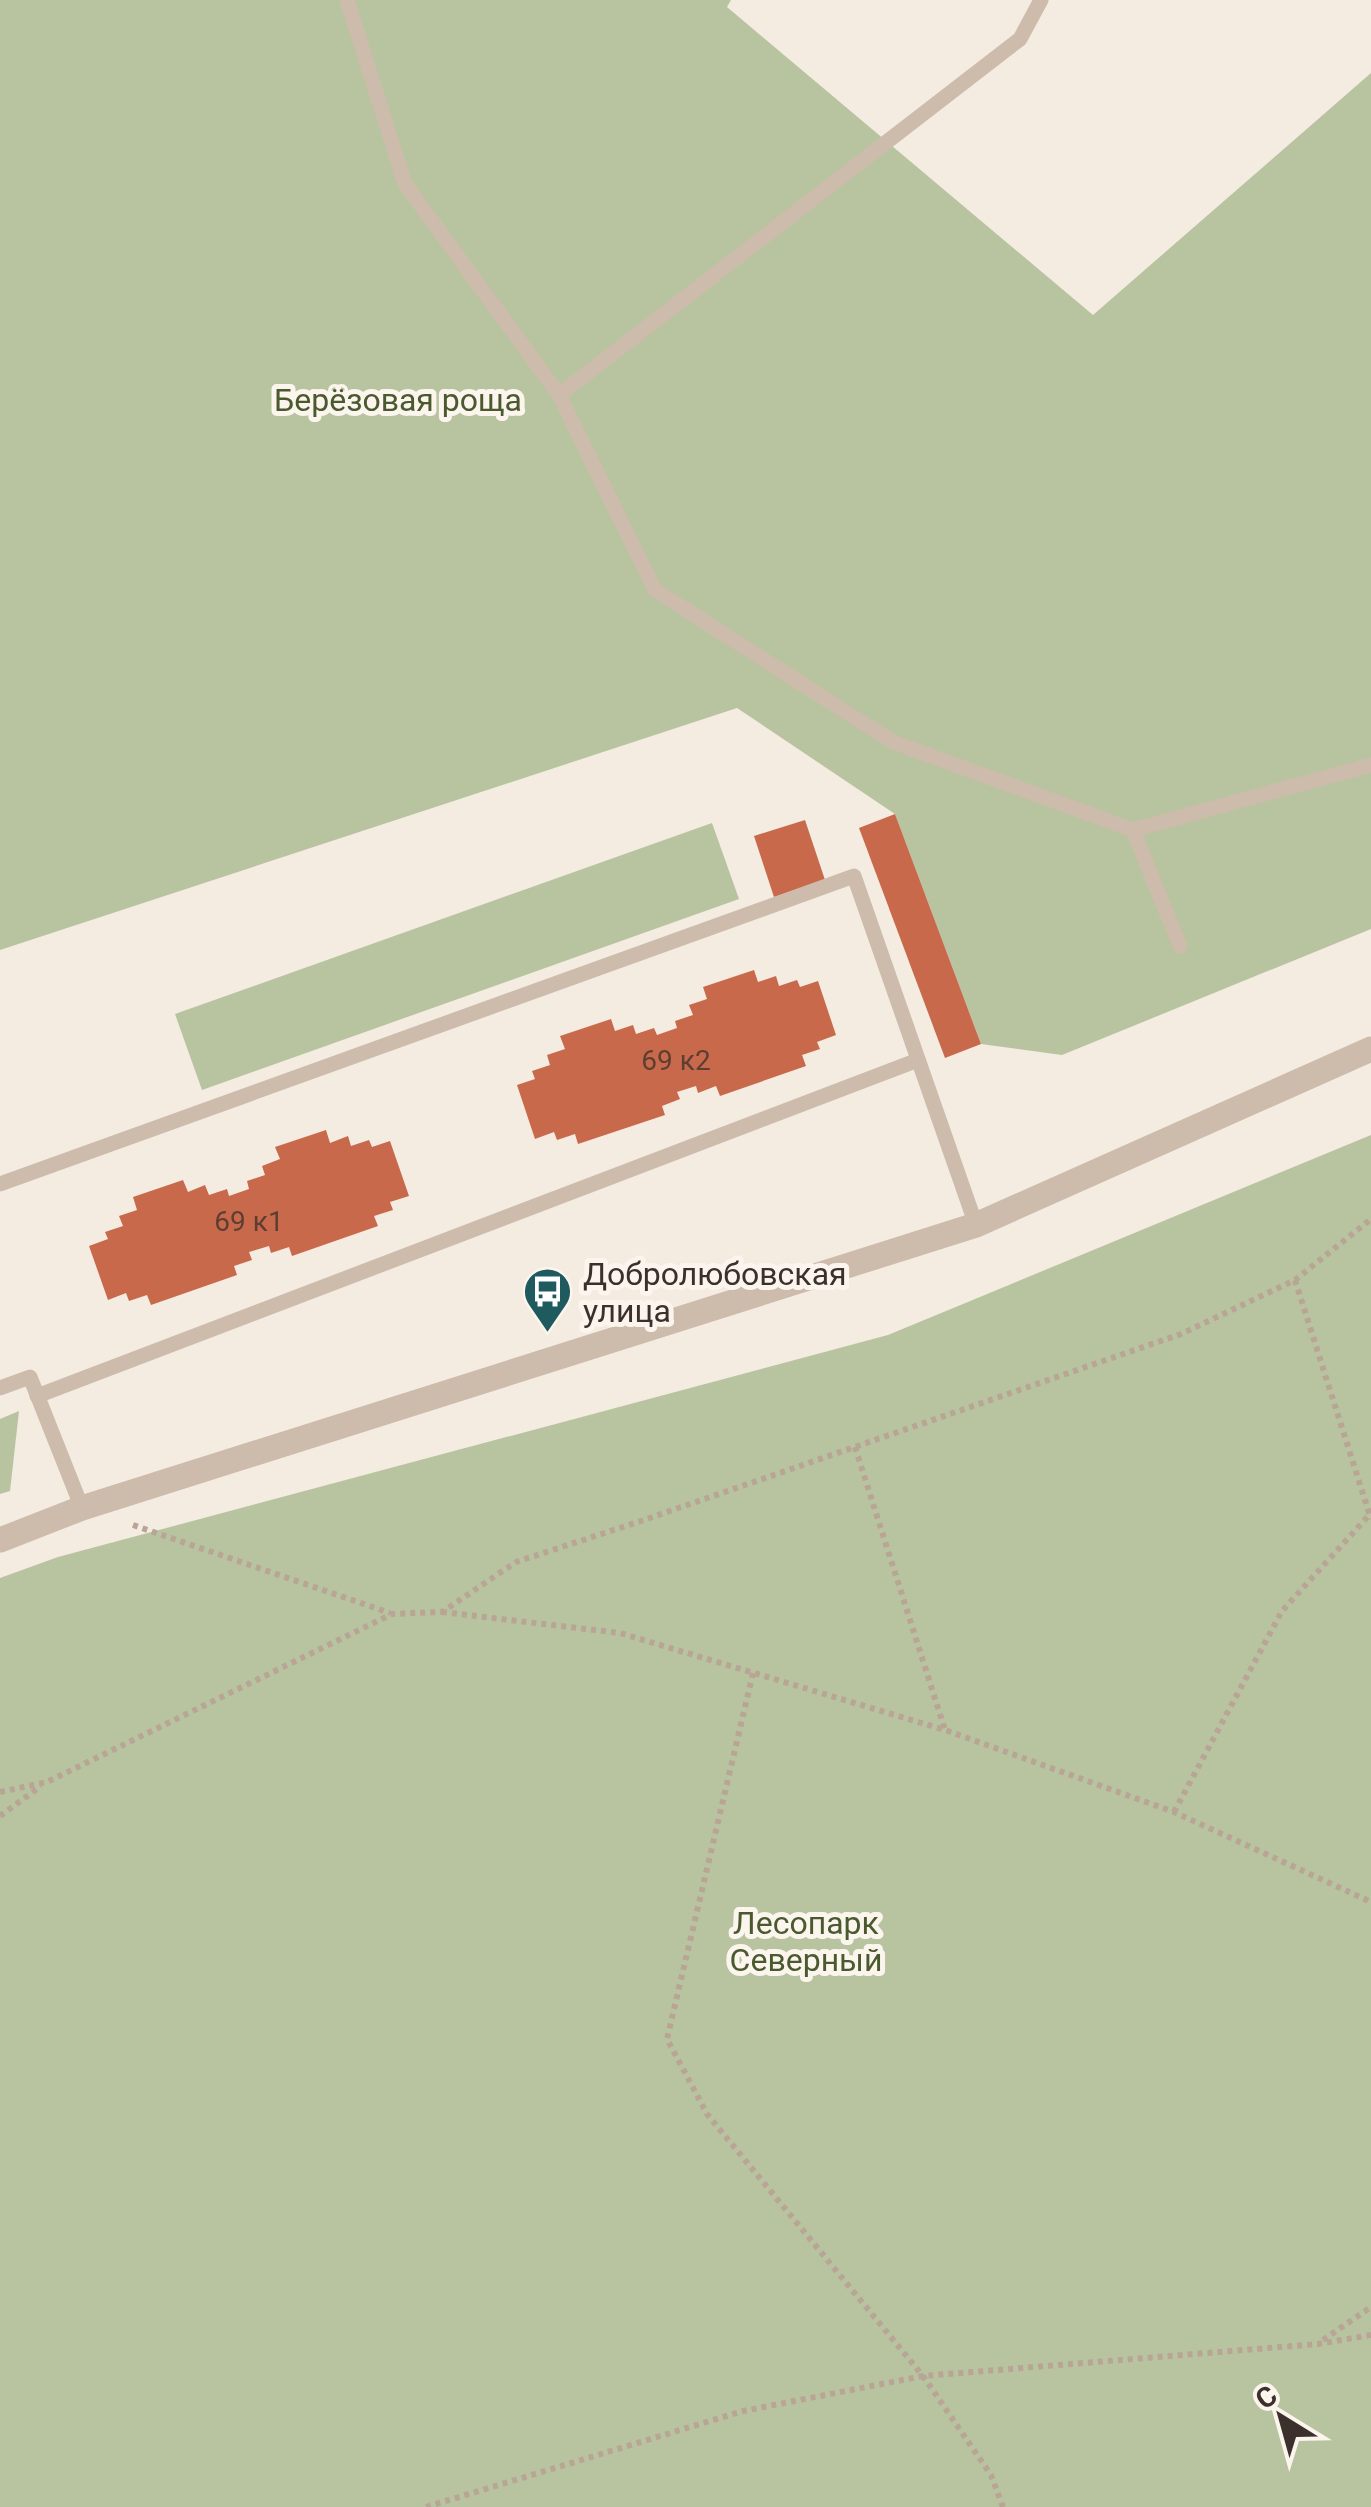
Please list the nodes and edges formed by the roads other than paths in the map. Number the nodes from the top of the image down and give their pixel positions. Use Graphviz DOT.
graph roads {
  1 [pos="347,0"];
  2 [pos="1041,0"];
  3 [pos="559,395"];
  4 [pos="1371,765"];
  5 [pos="1133,830"];
  6 [pos="1180,946"];
  7 [pos="1371,1049"];
  8 [pos="918,1060"];
  9 [pos="0,1184"];
  10 [pos="976,1225"];
  11 [pos="0,1388"];
  12 [pos="37,1396"];
  13 [pos="82,1508"];
  14 [pos="0,1540"];
  1 -- 3 [label="lane"];
  2 -- 3 [label="lane"];
  3 -- 5 [label="lane"];
  4 -- 5 [label="lane"];
  5 -- 6 [label="lane"];
  7 -- 10 [label="street"];
  8 -- 9 [label="lane"];
  8 -- 10 [label="lane"];
  8 -- 12 [label="lane"];
  10 -- 13 [label="street"];
  11 -- 12 [label="lane"];
  12 -- 13 [label="lane"];
  13 -- 14 [label="street"];
}
